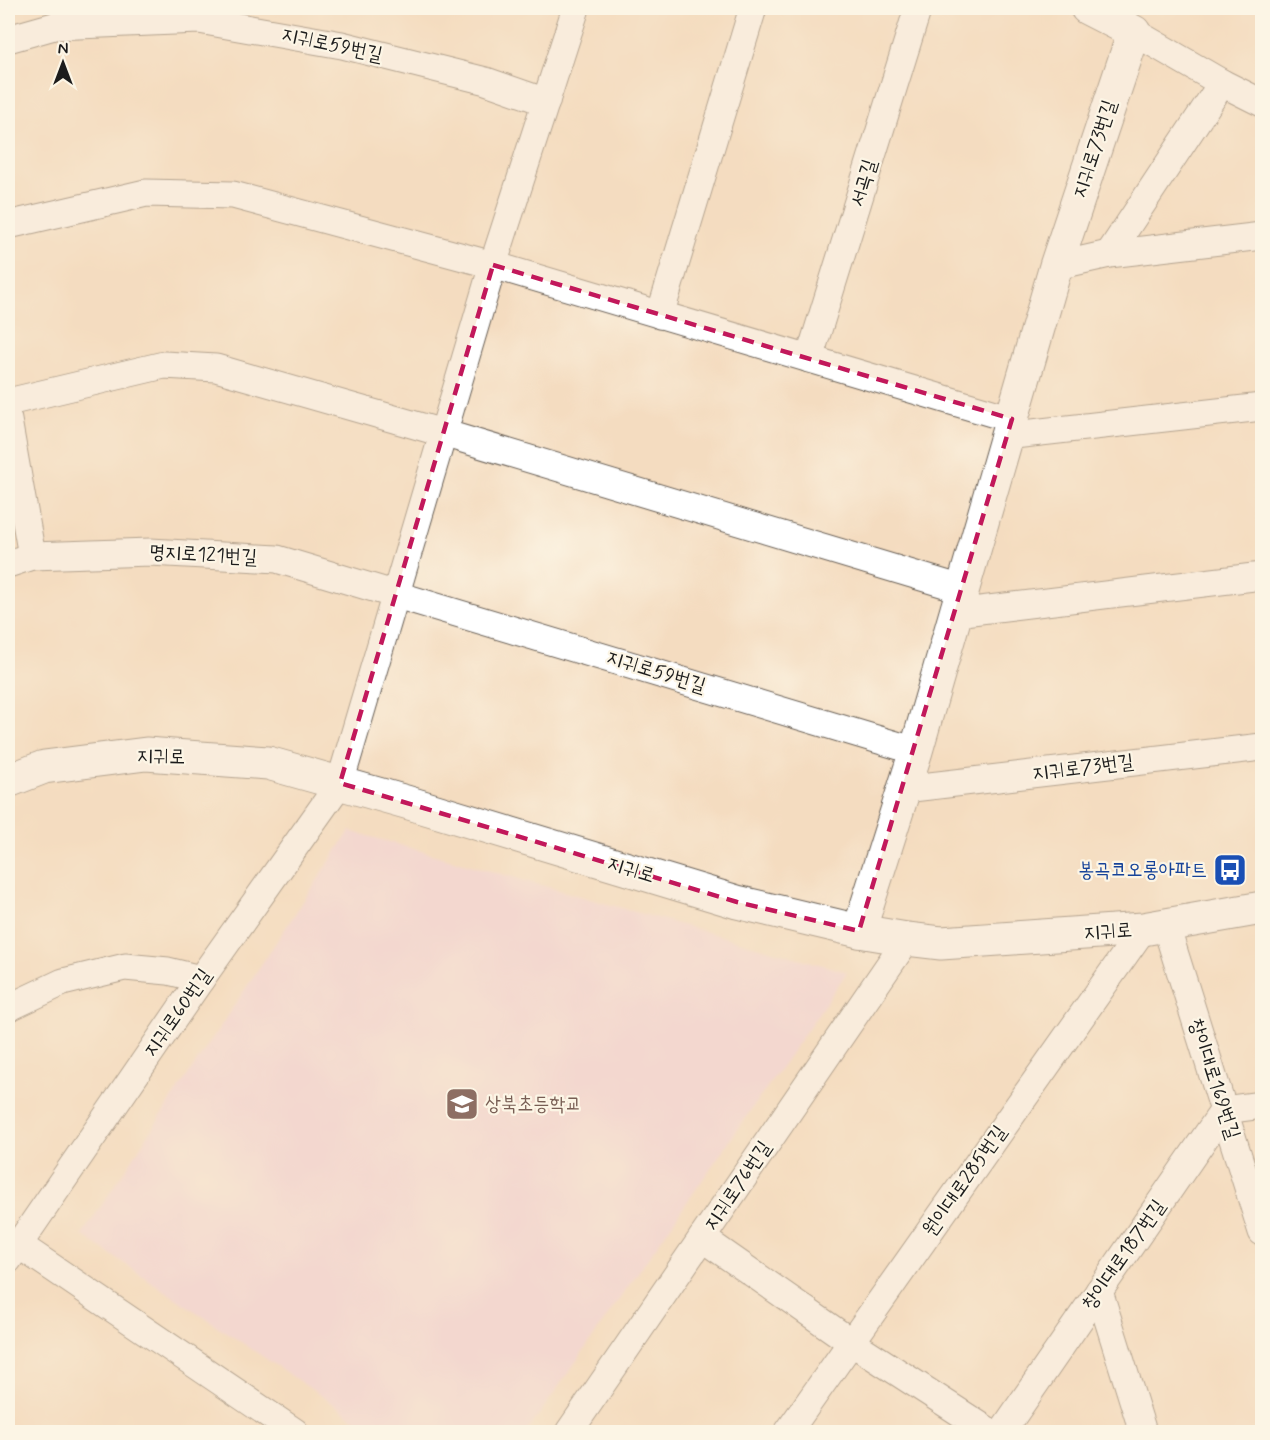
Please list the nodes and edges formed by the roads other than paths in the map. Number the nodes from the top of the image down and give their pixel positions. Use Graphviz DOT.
graph roads {
  1 [pos="576,8"];
  2 [pos="753,8"];
  3 [pos="918,8"];
  4 [pos="1087,8"];
  5 [pos="1134,32"];
  6 [pos="8,39"];
  7 [pos="1222,82"];
  8 [pos="546,102"];
  9 [pos="1263,103"];
  10 [pos="8,225"];
  11 [pos="1263,236"];
  12 [pos="1109,254"];
  13 [pos="493,265"];
  14 [pos="1056,266"];
  15 [pos="660,315"];
  16 [pos="809,359"];
  17 [pos="8,402"];
  18 [pos="1263,407"];
  19 [pos="8,420"];
  20 [pos="1009,428"];
  21 [pos="443,433"];
  22 [pos="20,560"];
  23 [pos="1263,576"];
  24 [pos="394,595"];
  25 [pos="959,601"];
  26 [pos="1263,747"];
  27 [pos="916,751"];
  28 [pos="8,781"];
  29 [pos="340,783"];
  30 [pos="904,789"];
  31 [pos="1263,908"];
  32 [pos="1154,927"];
  33 [pos="859,931"];
  34 [pos="907,939"];
  35 [pos="201,979"];
  36 [pos="8,1008"];
  37 [pos="1263,1105"];
  38 [pos="1224,1110"];
  39 [pos="1263,1232"];
  40 [pos="702,1238"];
  41 [pos="13,1252"];
  42 [pos="1099,1291"];
  43 [pos="851,1342"];
  44 [pos="295,1432"];
  45 [pos="569,1432"];
  46 [pos="788,1432"];
  47 [pos="990,1432"];
  48 [pos="1002,1432"];
  49 [pos="1143,1432"];
  1 -- 8 [label="street"];
  2 -- 15 [label="street"];
  3 -- 16 [label="street, 서곡길"];
  4 -- 5 [label="street"];
  5 -- 7 [label="street"];
  5 -- 14 [label="street, 지귀로73번길"];
  6 -- 8 [label="street, 지귀로59번길"];
  7 -- 9 [label="street"];
  7 -- 12 [label="street"];
  8 -- 13 [label="street"];
  10 -- 13 [label="street"];
  11 -- 12 [label="street"];
  12 -- 14 [label="street"];
  13 -- 15 [label="street"];
  13 -- 21 [label="street"];
  14 -- 20 [label="street, 지귀로73번길"];
  15 -- 16 [label="street"];
  16 -- 20 [label="street"];
  17 -- 21 [label="street"];
  18 -- 20 [label="street"];
  19 -- 22 [label="street"];
  20 -- 25 [label="street, 지귀로73번길"];
  21 -- 24 [label="street"];
  21 -- 25 [label="street"];
  22 -- 24 [label="street, 명지로121번길"];
  23 -- 25 [label="street"];
  24 -- 27 [label="street, 지귀로59번길"];
  24 -- 29 [label="street"];
  25 -- 27 [label="street, 지귀로73번길"];
  26 -- 30 [label="street, 지귀로73번길"];
  27 -- 30 [label="street, 지귀로73번길"];
  28 -- 29 [label="street, 지귀로"];
  29 -- 33 [label="street, 지귀로"];
  29 -- 35 [label="street, 지귀로60번길"];
  30 -- 33 [label="street, 지귀로73번길"];
  31 -- 32 [label="street, 지귀로"];
  32 -- 34 [label="street, 지귀로"];
  32 -- 38 [label="street, 창이대로169번길"];
  32 -- 43 [label="street, 원이대로285번길"];
  33 -- 34 [label="street, 지귀로"];
  34 -- 40 [label="street, 지귀로76번길"];
  35 -- 36 [label="street"];
  35 -- 41 [label="street, 지귀로60번길"];
  37 -- 38 [label="street"];
  38 -- 39 [label="street, 창이대로169번길"];
  38 -- 42 [label="street, 창이대로187번길"];
  40 -- 43 [label="street"];
  40 -- 45 [label="street, 지귀로76번길"];
  41 -- 44 [label="street, 지귀로60번길"];
  42 -- 48 [label="street, 창이대로187번길"];
  42 -- 49 [label="street"];
  43 -- 46 [label="street, 원이대로285번길"];
  43 -- 47 [label="street"];
}
